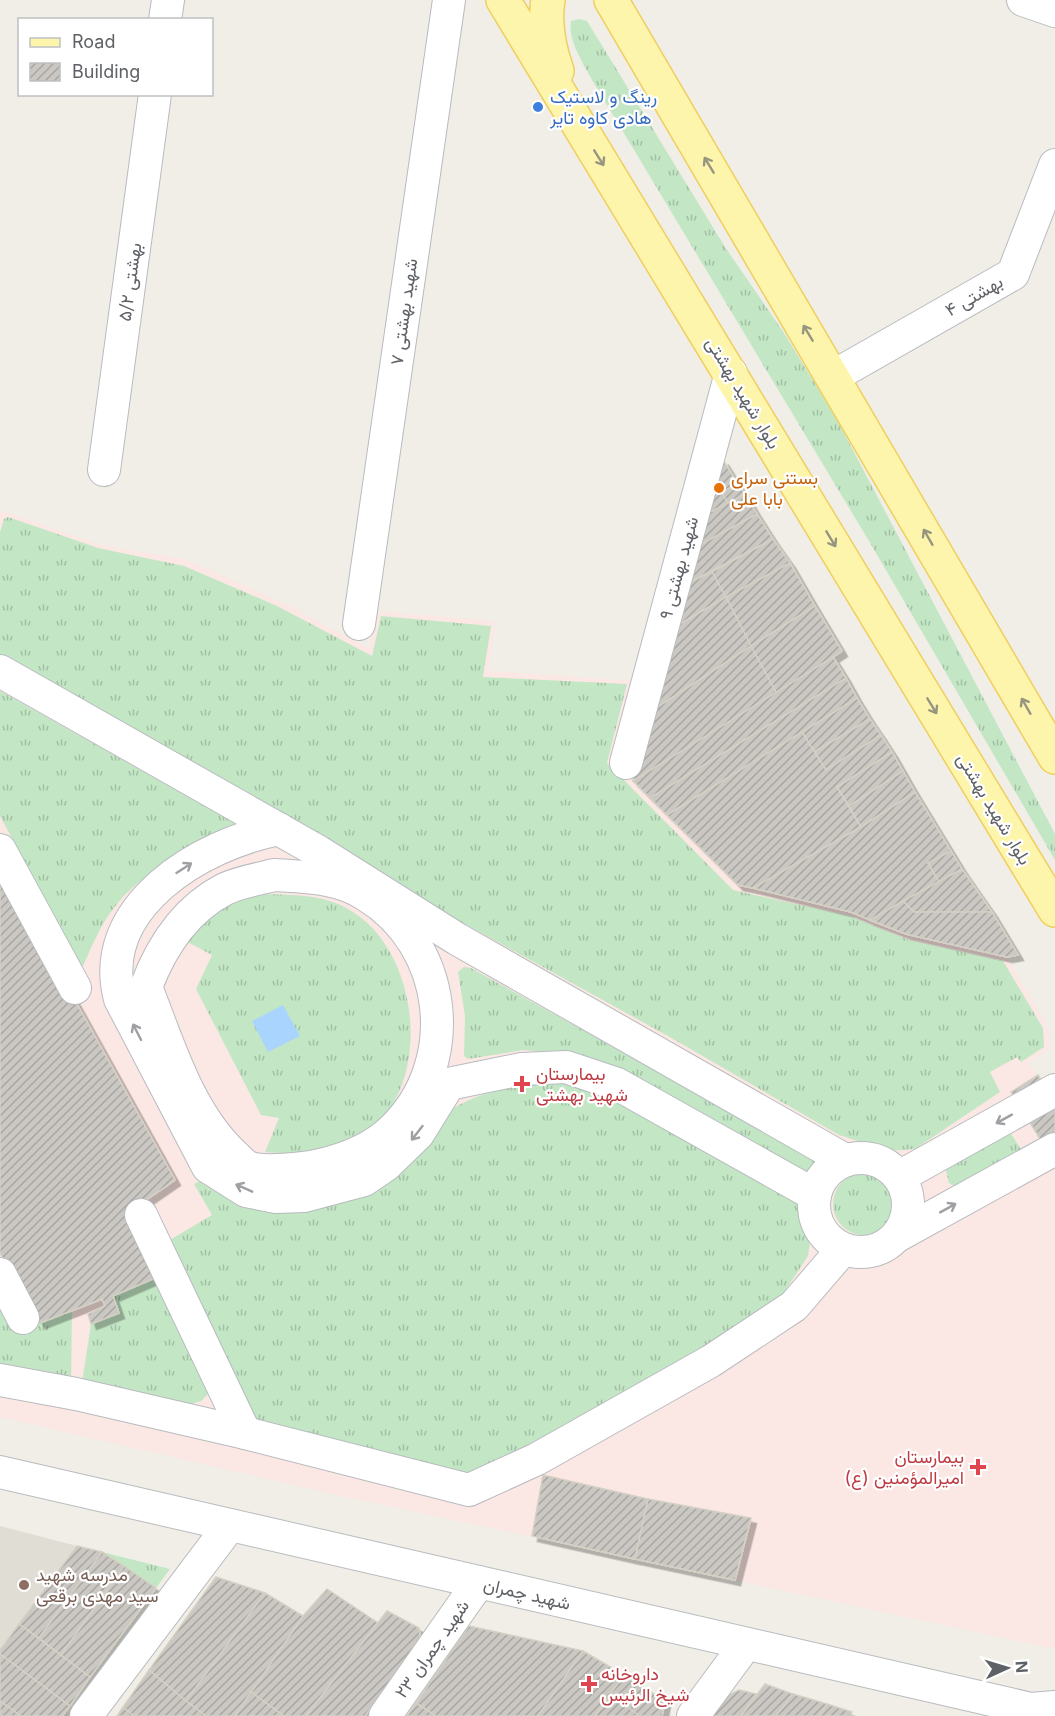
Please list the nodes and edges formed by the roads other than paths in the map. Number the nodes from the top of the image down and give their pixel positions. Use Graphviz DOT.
graph roads {
  1 [pos="168,0"];
  2 [pos="449,0"];
  3 [pos="503,0"];
  4 [pos="548,0"];
  5 [pos="611,0"];
  6 [pos="1023,0"];
  7 [pos="1055,11"];
  8 [pos="165,18"];
  9 [pos="155,96"];
  10 [pos="573,115"];
  11 [pos="1055,165"];
  12 [pos="731,373"];
  13 [pos="834,376"];
  14 [pos="105,470"];
  15 [pos="359,624"];
  16 [pos="0,671"];
  17 [pos="1055,757"];
  18 [pos="626,763"];
  19 [pos="279,830"];
  20 [pos="0,850"];
  21 [pos="322,865"];
  22 [pos="1055,910"];
  23 [pos="457,939"];
  24 [pos="425,960"];
  25 [pos="75,988"];
  26 [pos="436,1087"];
  27 [pos="1055,1090"];
  28 [pos="1055,1149"];
  29 [pos="845,1160"];
  30 [pos="898,1177"];
  31 [pos="815,1195"];
  32 [pos="141,1215"];
  33 [pos="897,1236"];
  34 [pos="843,1249"];
  35 [pos="0,1274"];
  36 [pos="23,1318"];
  37 [pos="0,1380"];
  38 [pos="245,1432"];
  39 [pos="0,1472"];
  40 [pos="230,1525"];
  41 [pos="479,1582"];
  42 [pos="746,1644"];
  43 [pos="1039,1712"];
  44 [pos="86,1716"];
  45 [pos="385,1716"];
  46 [pos="693,1716"];
  1 -- 8 [label="street"];
  2 -- 15 [label="street, شهید بهشتی ۷"];
  3 -- 10 [label="main road, بلوار شهید بهشتی"];
  4 -- 10 [label="main road"];
  13 -- 5 [label="main road, one-way"];
  6 -- 7 [label="street"];
  9 -- 14 [label="street, بهشتی ۵/۲"];
  10 -- 12 [label="main road, بلوار شهید بهشتی, one-way"];
  11 -- 13 [label="street, بهشتی ۴"];
  12 -- 18 [label="street, شهید بهشتی ۹"];
  12 -- 22 [label="main road, بلوار شهید بهشتی, one-way"];
  17 -- 13 [label="main road, one-way"];
  16 -- 19 [label="street"];
  19 -- 21 [label="street"];
  26 -- 19 [label="street, one-way"];
  20 -- 25 [label="street"];
  21 -- 23 [label="street"];
  21 -- 24 [label="street"];
  21 -- 26 [label="street"];
  23 -- 24 [label="street"];
  23 -- 29 [label="street"];
  24 -- 26 [label="street"];
  26 -- 31 [label="street"];
  27 -- 30 [label="street, one-way"];
  33 -- 28 [label="street, one-way"];
  29 -- 30 [label="street"];
  29 -- 31 [label="street"];
  30 -- 33 [label="street"];
  31 -- 34 [label="street"];
  32 -- 38 [label="street"];
  33 -- 34 [label="street"];
  34 -- 38 [label="street"];
  35 -- 36 [label="street"];
  37 -- 38 [label="street"];
  39 -- 40 [label="street, شهید چمران"];
  40 -- 41 [label="street, شهید چمران"];
  40 -- 44 [label="street"];
  41 -- 42 [label="street, شهید چمران"];
  41 -- 45 [label="street, شهید چمران ۲۳"];
  42 -- 43 [label="street, شهید چمران"];
  42 -- 46 [label="street"];
}
